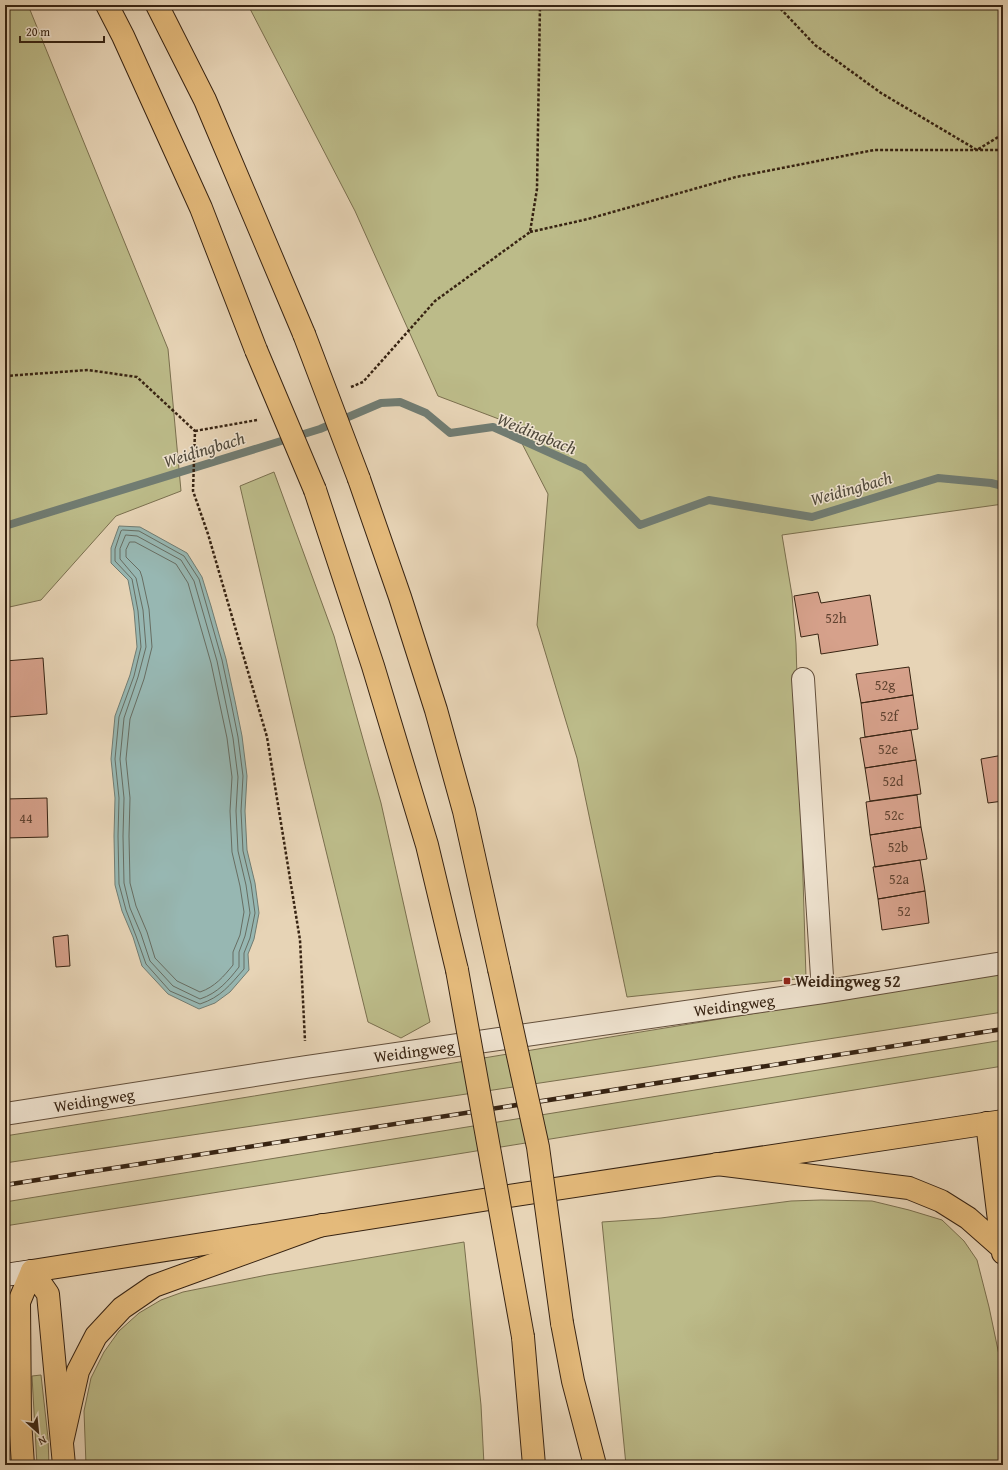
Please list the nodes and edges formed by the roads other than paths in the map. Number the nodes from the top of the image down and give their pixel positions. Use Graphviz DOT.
graph roads {
  1 [pos="107,5"];
  2 [pos="158,5"];
  3 [pos="803,679"];
  4 [pos="1003,963"];
  5 [pos="823,992"];
  6 [pos="5,1114"];
  7 [pos="995,1122"];
  8 [pos="717,1164"];
  9 [pos="322,1225"];
  10 [pos="1003,1249"];
  11 [pos="32,1271"];
  12 [pos="5,1275"];
  13 [pos="573,1380"];
  14 [pos="5,1398"];
  15 [pos="529,1415"];
  16 [pos="20,1420"];
  17 [pos="62,1442"];
  18 [pos="23,1465"];
  19 [pos="64,1465"];
  20 [pos="524,1465"];
  21 [pos="534,1465"];
  22 [pos="584,1465"];
  23 [pos="594,1465"];
  1 -- 15 [label="main road, bridge"];
  2 -- 13 [label="main road, bridge"];
  3 -- 5 [label="street"];
  4 -- 5 [label="street, Weidingweg"];
  5 -- 6 [label="street, Weidingweg"];
  7 -- 8 [label="main road"];
  7 -- 10 [label="main road"];
  8 -- 9 [label="main road"];
  8 -- 10 [label="main road"];
  9 -- 11 [label="main road"];
  9 -- 17 [label="main road"];
  11 -- 12 [label="street"];
  11 -- 16 [label="main road"];
  11 -- 17 [label="main road"];
  13 -- 22 [label="main road"];
  13 -- 23 [label="main road"];
  14 -- 16 [label="main road"];
  15 -- 20 [label="main road"];
  15 -- 21 [label="main road"];
  16 -- 18 [label="main road"];
  17 -- 19 [label="main road"];
}
